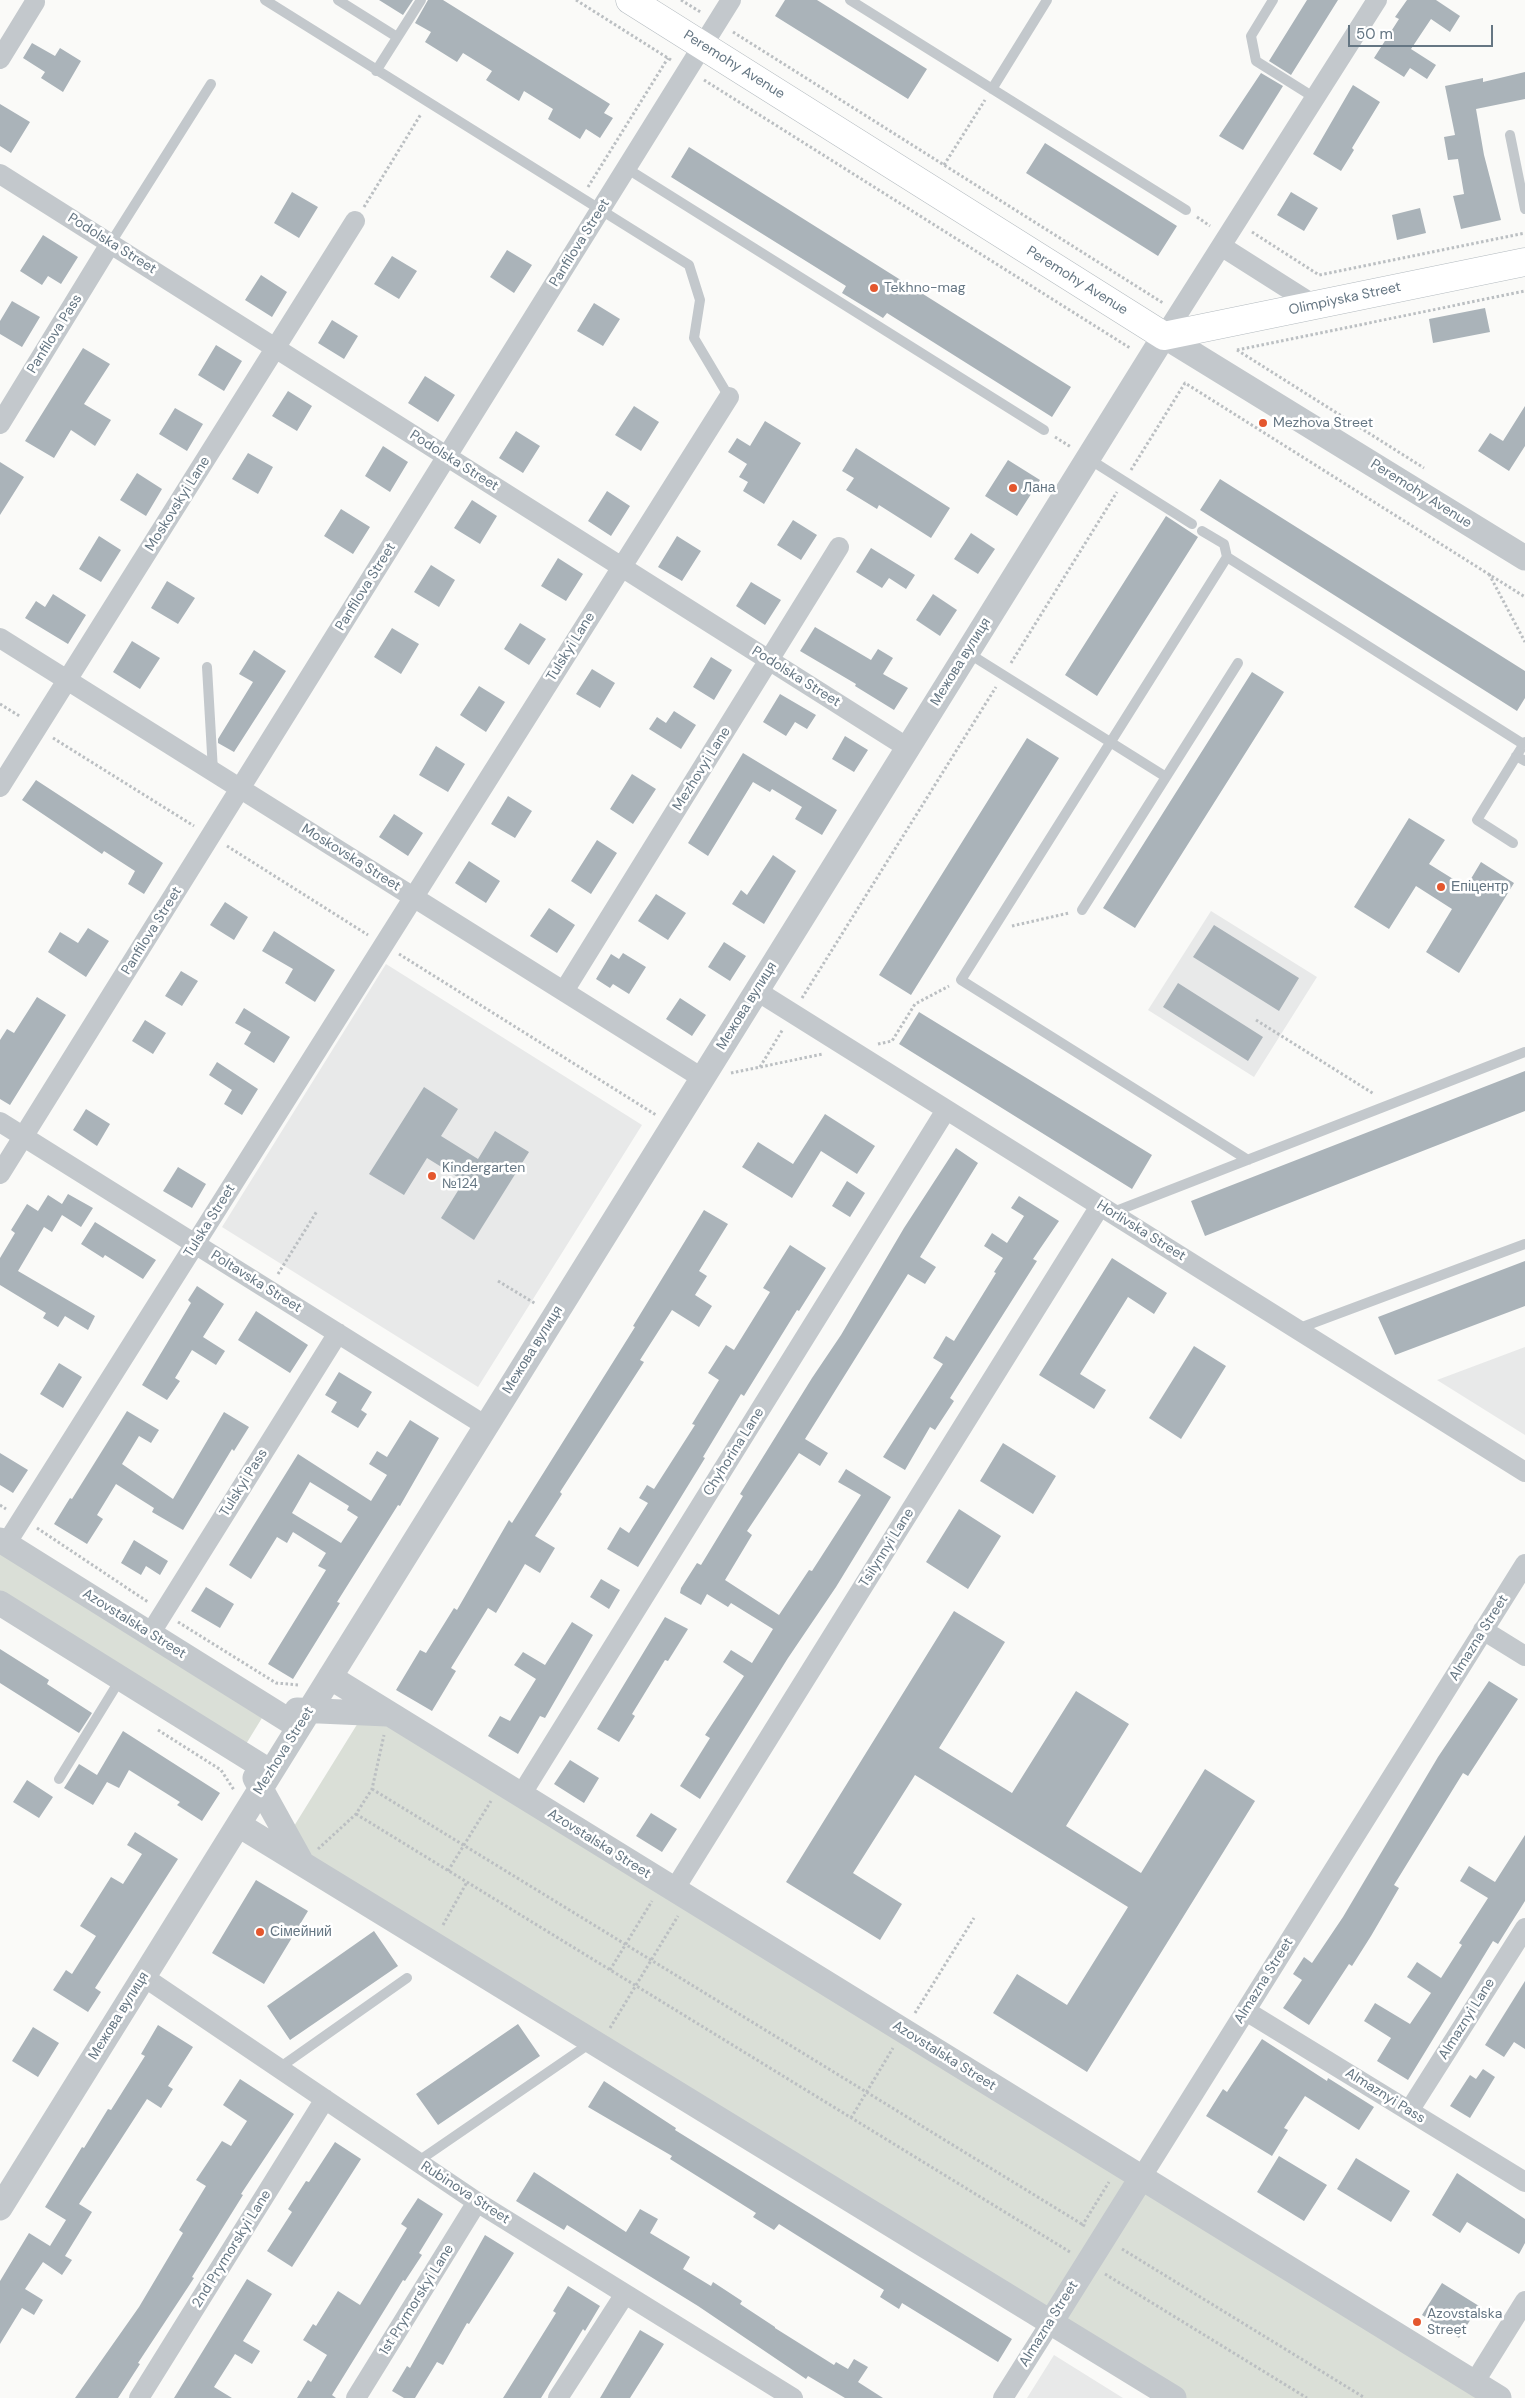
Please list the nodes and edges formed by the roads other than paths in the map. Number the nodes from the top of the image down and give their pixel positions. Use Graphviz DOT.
graph roads {
  1 [pos="265,0"];
  2 [pos="338,0"];
  3 [pos="420,0"];
  4 [pos="630,0"];
  5 [pos="731,0"];
  6 [pos="850,0"];
  7 [pos="1048,0"];
  8 [pos="1274,0"];
  9 [pos="1377,0"];
  10 [pos="36,1"];
  11 [pos="397,37"];
  12 [pos="703,46"];
  13 [pos="0,59"];
  14 [pos="376,71"];
  15 [pos="211,84"];
  16 [pos="992,89"];
  17 [pos="1314,98"];
  18 [pos="1510,135"];
  19 [pos="626,168"];
  20 [pos="0,174"];
  21 [pos="1525,209"];
  22 [pos="600,210"];
  23 [pos="1186,210"];
  24 [pos="355,221"];
  25 [pos="110,244"];
  26 [pos="1221,246"];
  27 [pos="1525,262"];
  28 [pos="1314,305"];
  29 [pos="1164,336"];
  30 [pos="276,348"];
  31 [pos="729,397"];
  32 [pos="0,424"];
  33 [pos="1044,430"];
  34 [pos="1081,454"];
  35 [pos="447,456"];
  36 [pos="1192,524"];
  37 [pos="1202,530"];
  38 [pos="839,547"];
  39 [pos="1227,557"];
  40 [pos="1525,558"];
  41 [pos="622,567"];
  42 [pos="0,638"];
  43 [pos="967,652"];
  44 [pos="769,660"];
  45 [pos="1238,663"];
  46 [pos="207,667"];
  47 [pos="67,680"];
  48 [pos="1111,742"];
  49 [pos="1524,743"];
  50 [pos="908,748"];
  51 [pos="1521,758"];
  52 [pos="213,772"];
  53 [pos="1166,777"];
  54 [pos="0,787"];
  55 [pos="240,789"];
  56 [pos="1513,843"];
  57 [pos="414,898"];
  58 [pos="1082,910"];
  59 [pos="564,991"];
  60 [pos="757,991"];
  61 [pos="1525,1052"];
  62 [pos="702,1078"];
  63 [pos="946,1110"];
  64 [pos="0,1122"];
  65 [pos="24,1136"];
  66 [pos="1248,1160"];
  67 [pos="0,1174"];
  68 [pos="1106,1210"];
  69 [pos="195,1244"];
  70 [pos="1525,1244"];
  71 [pos="1297,1329"];
  72 [pos="338,1333"];
  73 [pos="486,1426"];
  74 [pos="1525,1472"];
  75 [pos="3,1542"];
  76 [pos="1525,1564"];
  77 [pos="0,1603"];
  78 [pos="1483,1630"];
  79 [pos="150,1634"];
  80 [pos="1525,1656"];
  81 [pos="330,1677"];
  82 [pos="122,1678"];
  83 [pos="389,1714"];
  84 [pos="304,1719"];
  85 [pos="59,1779"];
  86 [pos="266,1780"];
  87 [pos="521,1795"];
  88 [pos="239,1824"];
  89 [pos="302,1863"];
  90 [pos="675,1890"];
  91 [pos="1525,1928"];
  92 [pos="144,1977"];
  93 [pos="408,1978"];
  94 [pos="1246,2011"];
  95 [pos="596,2044"];
  96 [pos="279,2068"];
  97 [pos="325,2099"];
  98 [pos="1409,2111"];
  99 [pos="417,2162"];
  100 [pos="1141,2178"];
  101 [pos="1525,2182"];
  102 [pos="478,2202"];
  103 [pos="0,2208"];
  104 [pos="625,2294"];
  105 [pos="1525,2301"];
  106 [pos="1051,2322"];
  107 [pos="1474,2383"];
  108 [pos="788,2397"];
  109 [pos="139,2398"];
  110 [pos="356,2398"];
  111 [pos="558,2398"];
  112 [pos="1003,2398"];
  113 [pos="1174,2398"];
  114 [pos="1499,2398"];
  1 -- 14 [label="lane"];
  2 -- 11 [label="lane"];
  3 -- 11 [label="lane"];
  4 -- 12 [label="main road, Peremohy Avenue"];
  5 -- 12 [label="street, Panfilova Street"];
  6 -- 16 [label="lane"];
  7 -- 16 [label="lane"];
  8 -- 17 [label="lane"];
  9 -- 17 [label="street"];
  10 -- 13 [label="street"];
  11 -- 14 [label="lane"];
  12 -- 19 [label="street, Panfilova Street"];
  12 -- 29 [label="main road, Peremohy Avenue"];
  14 -- 22 [label="lane"];
  15 -- 25 [label="lane"];
  16 -- 23 [label="lane"];
  17 -- 26 [label="street"];
  18 -- 21 [label="lane"];
  19 -- 22 [label="street, Panfilova Street"];
  19 -- 33 [label="lane"];
  20 -- 25 [label="street, Podolska Street"];
  22 -- 31 [label="lane"];
  22 -- 35 [label="street, Panfilova Street"];
  24 -- 30 [label="street, Moskovskyi Lane"];
  25 -- 30 [label="street, Podolska Street"];
  25 -- 32 [label="street, Panfilova Pass"];
  26 -- 28 [label="street"];
  26 -- 29 [label="street"];
  27 -- 28 [label="main road, Olimpiyska Street"];
  28 -- 29 [label="main road, Olimpiyska Street"];
  29 -- 34 [label="street, Межова вулиця"];
  29 -- 40 [label="street, Peremohy Avenue"];
  30 -- 35 [label="street, Podolska Street"];
  30 -- 47 [label="street, Moskovskyi Lane"];
  31 -- 41 [label="street, Tulskyi Lane"];
  34 -- 36 [label="lane"];
  34 -- 43 [label="street, Межова вулиця"];
  35 -- 41 [label="street, Podolska Street"];
  35 -- 55 [label="street, Panfilova Street"];
  37 -- 39 [label="lane"];
  38 -- 44 [label="street, Mezhovyi Lane"];
  39 -- 48 [label="lane"];
  39 -- 49 [label="lane"];
  41 -- 44 [label="street, Podolska Street"];
  41 -- 57 [label="street, Tulskyi Lane"];
  42 -- 47 [label="street, Moskovska Street"];
  43 -- 48 [label="lane"];
  43 -- 50 [label="street, Межова вулиця"];
  44 -- 50 [label="street, Podolska Street"];
  44 -- 59 [label="street, Mezhovyi Lane"];
  45 -- 53 [label="lane"];
  46 -- 52 [label="lane"];
  47 -- 52 [label="street, Moskovska Street"];
  47 -- 54 [label="street, Moskovskyi Lane"];
  48 -- 53 [label="lane"];
  48 -- 66 [label="lane"];
  49 -- 51 [label="lane"];
  50 -- 60 [label="street, Межова вулиця"];
  51 -- 56 [label="lane"];
  52 -- 55 [label="street, Moskovska Street"];
  53 -- 58 [label="lane"];
  55 -- 57 [label="street, Moskovska Street"];
  55 -- 65 [label="street, Panfilova Street"];
  57 -- 59 [label="street, Moskovska Street"];
  57 -- 69 [label="street, Tulska Street"];
  59 -- 62 [label="street, Moskovska Street"];
  60 -- 62 [label="street, Межова вулиця"];
  60 -- 63 [label="street, Horlivska Street"];
  61 -- 66 [label="lane"];
  62 -- 73 [label="street, Межова вулиця"];
  63 -- 68 [label="street, Horlivska Street"];
  63 -- 87 [label="street, Chyhorina Lane"];
  64 -- 65 [label="street, Poltavska Street"];
  65 -- 67 [label="street, Panfilova Street"];
  65 -- 69 [label="street, Poltavska Street"];
  66 -- 68 [label="lane"];
  68 -- 71 [label="street, Horlivska Street"];
  68 -- 90 [label="street, Tsilynnyi Lane"];
  69 -- 72 [label="street, Poltavska Street"];
  69 -- 75 [label="street, Tulska Street"];
  70 -- 71 [label="lane"];
  71 -- 74 [label="street, Horlivska Street"];
  72 -- 73 [label="street, Poltavska Street"];
  72 -- 79 [label="street, Tulskyi Pass"];
  73 -- 81 [label="street, Межова вулиця"];
  75 -- 79 [label="street, Azovstalska Street"];
  76 -- 78 [label="street, Almazna Street"];
  77 -- 82 [label="street"];
  78 -- 80 [label="street"];
  78 -- 94 [label="street, Almazna Street"];
  79 -- 84 [label="street, Azovstalska Street"];
  81 -- 83 [label="street, Azovstalska Street"];
  81 -- 84 [label="street, Mezhova Street"];
  82 -- 85 [label="lane"];
  82 -- 86 [label="street"];
  83 -- 84 [label="street, Azovstalska Street"];
  83 -- 87 [label="street, Azovstalska Street"];
  84 -- 86 [label="street, Mezhova Street"];
  86 -- 88 [label="street, Mezhova Street"];
  86 -- 89 [label="street"];
  87 -- 90 [label="street, Azovstalska Street"];
  88 -- 89 [label="street"];
  88 -- 92 [label="street, Межова вулиця"];
  89 -- 95 [label="street"];
  90 -- 100 [label="street, Azovstalska Street"];
  91 -- 98 [label="street, Almaznyi Lane"];
  92 -- 96 [label="street, Rubinova Street"];
  92 -- 103 [label="street, Межова вулиця"];
  93 -- 96 [label="lane"];
  94 -- 98 [label="street, Almaznyi Pass"];
  94 -- 100 [label="street, Almazna Street"];
  95 -- 99 [label="lane"];
  95 -- 106 [label="street"];
  96 -- 97 [label="street, Rubinova Street"];
  97 -- 99 [label="street, Rubinova Street"];
  97 -- 109 [label="street, 2nd Prymorskyi Lane"];
  98 -- 101 [label="street, Almaznyi Pass"];
  99 -- 102 [label="street, Rubinova Street"];
  100 -- 106 [label="street, Almazna Street"];
  100 -- 107 [label="street, Azovstalska Street"];
  102 -- 104 [label="street, Rubinova Street"];
  102 -- 110 [label="street, 1st Prymorskyi Lane"];
  104 -- 108 [label="street, Rubinova Street"];
  104 -- 111 [label="street"];
  105 -- 107 [label="street"];
  106 -- 112 [label="street, Almazna Street"];
  106 -- 113 [label="street"];
  107 -- 114 [label="street, Azovstalska Street"];
}
